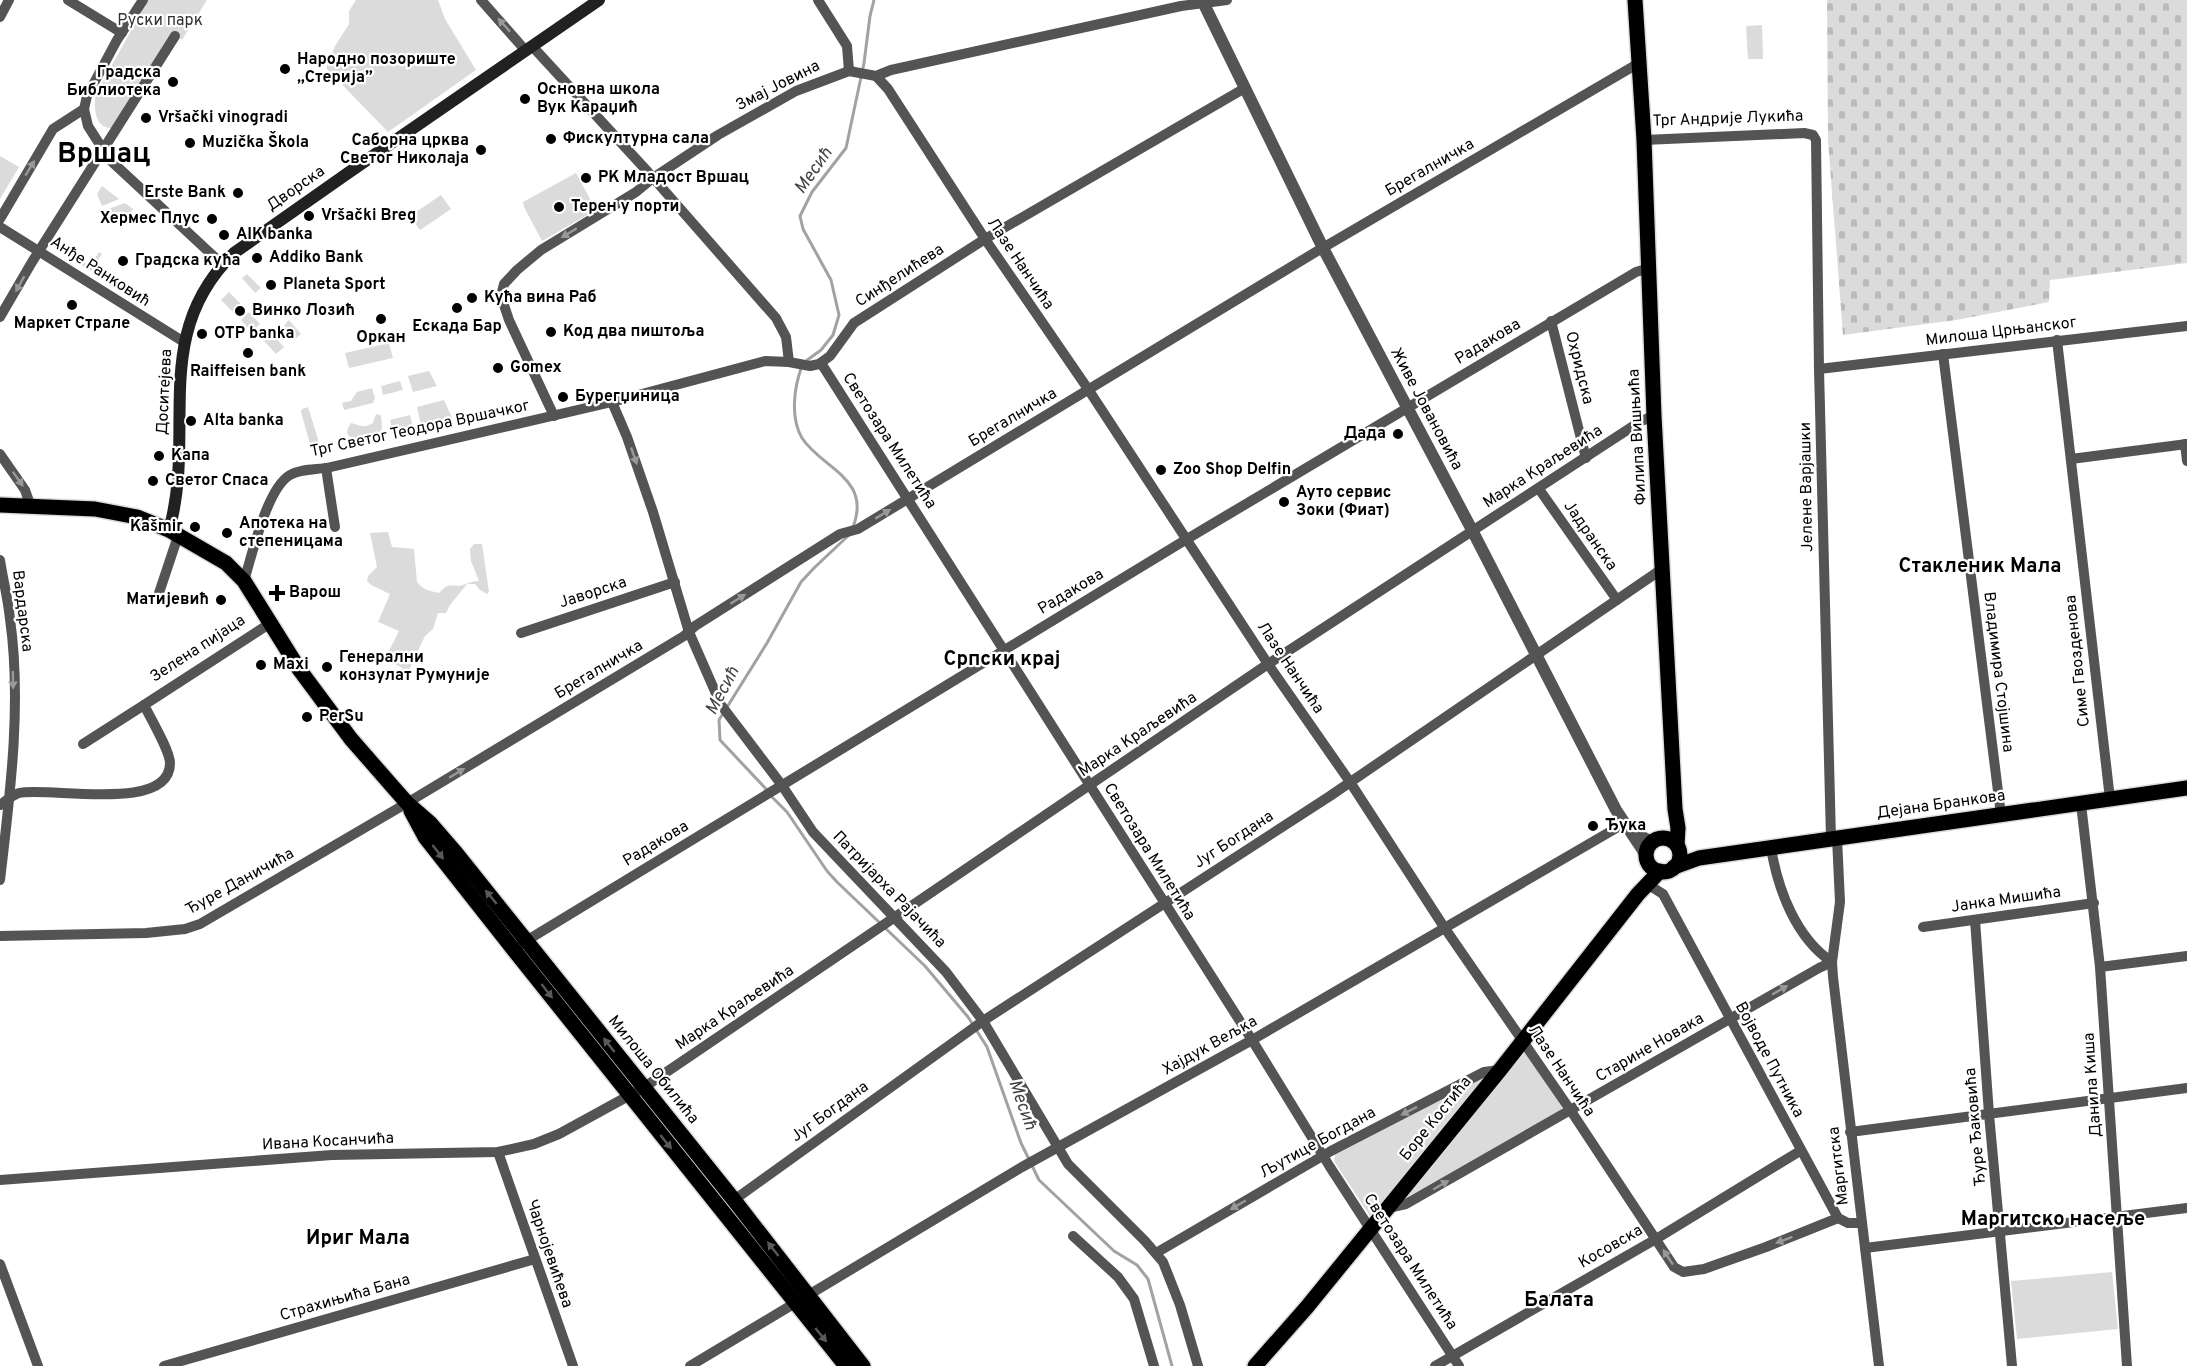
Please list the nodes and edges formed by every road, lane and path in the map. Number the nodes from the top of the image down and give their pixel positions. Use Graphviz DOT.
graph roads {
  1 [pos="9,0"];
  2 [pos="68,0"];
  3 [pos="143,0"];
  4 [pos="481,0"];
  5 [pos="599,0"];
  6 [pos="818,0"];
  7 [pos="1227,0"];
  8 [pos="1635,0"];
  9 [pos="1203,2"];
  10 [pos="0,17"];
  11 [pos="122,33"];
  12 [pos="175,36"];
  13 [pos="529,48"];
  14 [pos="1639,63"];
  15 [pos="852,71"];
  16 [pos="873,75"];
  17 [pos="1245,88"];
  18 [pos="84,109"];
  19 [pos="1813,135"];
  20 [pos="1644,140"];
  21 [pos="103,151"];
  22 [pos="652,178"];
  23 [pos="0,219"];
  24 [pos="0,227"];
  25 [pos="985,239"];
  26 [pos="1323,248"];
  27 [pos="40,251"];
  28 [pos="223,265"];
  29 [pos="1649,268"];
  30 [pos="0,317"];
  31 [pos="1551,321"];
  32 [pos="2187,326"];
  33 [pos="2057,340"];
  34 [pos="184,342"];
  35 [pos="1943,354"];
  36 [pos="792,362"];
  37 [pos="816,365"];
  38 [pos="1819,369"];
  39 [pos="1088,389"];
  40 [pos="612,402"];
  41 [pos="1408,409"];
  42 [pos="554,416"];
  43 [pos="1654,416"];
  44 [pos="2186,444"];
  45 [pos="0,454"];
  46 [pos="1586,458"];
  47 [pos="2071,459"];
  48 [pos="2187,461"];
  49 [pos="326,468"];
  50 [pos="1539,489"];
  51 [pos="908,499"];
  52 [pos="0,505"];
  53 [pos="31,507"];
  54 [pos="336,527"];
  55 [pos="1472,531"];
  56 [pos="173,533"];
  57 [pos="1187,539"];
  58 [pos="0,560"];
  59 [pos="1662,568"];
  60 [pos="244,581"];
  61 [pos="675,582"];
  62 [pos="157,599"];
  63 [pos="1617,600"];
  64 [pos="269,624"];
  65 [pos="689,632"];
  66 [pos="521,633"];
  67 [pos="1004,651"];
  68 [pos="1536,656"];
  69 [pos="1268,664"];
  70 [pos="144,705"];
  71 [pos="351,739"];
  72 [pos="83,744"];
  73 [pos="1350,782"];
  74 [pos="1090,786"];
  75 [pos="777,787"];
  76 [pos="2187,788"];
  77 [pos="10,798"];
  78 [pos="2109,799"];
  79 [pos="407,803"];
  80 [pos="2081,804"];
  81 [pos="0,805"];
  82 [pos="1675,809"];
  83 [pos="2001,815"];
  84 [pos="1627,826"];
  85 [pos="1834,838"];
  86 [pos="1678,847"];
  87 [pos="1771,848"];
  88 [pos="1650,849"];
  89 [pos="1699,858"];
  90 [pos="1666,870"];
  91 [pos="0,880"];
  92 [pos="1643,888"];
  93 [pos="1663,894"];
  94 [pos="2094,903"];
  95 [pos="1164,904"];
  96 [pos="890,920"];
  97 [pos="1975,920"];
  98 [pos="1444,927"];
  99 [pos="1923,927"];
  100 [pos="0,936"];
  101 [pos="520,945"];
  102 [pos="2187,956"];
  103 [pos="1832,962"];
  104 [pos="2100,967"];
  105 [pos="1729,1019"];
  106 [pos="981,1022"];
  107 [pos="1252,1040"];
  108 [pos="1522,1041"];
  109 [pos="1500,1070"];
  110 [pos="643,1088"];
  111 [pos="2187,1088"];
  112 [pos="629,1096"];
  113 [pos="2109,1098"];
  114 [pos="1571,1111"];
  115 [pos="1989,1114"];
  116 [pos="1850,1132"];
  117 [pos="1057,1149"];
  118 [pos="1800,1151"];
  119 [pos="498,1152"];
  120 [pos="1323,1156"];
  121 [pos="0,1180"];
  122 [pos="734,1200"];
  123 [pos="1388,1208"];
  124 [pos="2187,1208"];
  125 [pos="2116,1217"];
  126 [pos="1838,1218"];
  127 [pos="1861,1223"];
  128 [pos="1371,1228"];
  129 [pos="2000,1232"];
  130 [pos="1072,1236"];
  131 [pos="1656,1239"];
  132 [pos="1865,1248"];
  133 [pos="1156,1253"];
  134 [pos="535,1259"];
  135 [pos="0,1264"];
  136 [pos="809,1295"];
  137 [pos="796,1303"];
  138 [pos="1453,1356"];
  139 [pos="203,1360"];
  140 [pos="38,1366"];
  141 [pos="164,1366"];
  142 [pos="573,1366"];
  143 [pos="690,1366"];
  144 [pos="846,1366"];
  145 [pos="863,1366"];
  146 [pos="1154,1366"];
  147 [pos="1198,1366"];
  148 [pos="1255,1366"];
  149 [pos="1435,1366"];
  150 [pos="1459,1366"];
  151 [pos="1879,1366"];
  152 [pos="2012,1366"];
  153 [pos="2127,1366"];
  1 -- 10 [label="street"];
  2 -- 11 [label="street"];
  3 -- 11 [label="street"];
  13 -- 4 [label="street, one-way"];
  5 -- 13 [label="main road, Дворска"];
  6 -- 15 [label="street"];
  7 -- 9 [label="street"];
  8 -- 14 [label="main road"];
  9 -- 16 [label="street"];
  9 -- 17 [label="street, Живе Јовановића"];
  11 -- 18 [label="street"];
  12 -- 21 [label="street"];
  13 -- 22 [label="street"];
  13 -- 28 [label="main road, Дворска"];
  14 -- 20 [label="main road, Филипа Вишњића"];
  14 -- 26 [label="street, Брегалничка"];
  15 -- 16 [label="street"];
  15 -- 22 [label="street, Змај Јовина"];
  16 -- 25 [label="street, Лазе Нанчића"];
  17 -- 25 [label="street, Синђелићева"];
  17 -- 26 [label="street, Живе Јовановића"];
  18 -- 21 [label="street"];
  23 -- 18 [label="street, one-way"];
  19 -- 20 [label="street, Трг Андрије Лукића"];
  19 -- 38 [label="street, Јелене Варјашки"];
  20 -- 29 [label="main road, Филипа Вишњића"];
  21 -- 27 [label="street"];
  21 -- 28 [label="street"];
  22 -- 36 [label="street"];
  22 -- 42 [label="street, Змај Јовина, one-way"];
  24 -- 27 [label="street, Анђе Ранковић"];
  25 -- 37 [label="street, Синђелићева"];
  25 -- 39 [label="street, Лазе Нанчића"];
  26 -- 39 [label="street, Брегалничка"];
  26 -- 41 [label="street, Живе Јовановића"];
  27 -- 30 [label="street, one-way"];
  27 -- 34 [label="street, Анђе Ранковић"];
  28 -- 34 [label="main road, Доситејева"];
  29 -- 31 [label="street, Радакова"];
  29 -- 43 [label="main road, Филипа Вишњића"];
  31 -- 41 [label="street, Радакова"];
  31 -- 46 [label="street, Охридска"];
  32 -- 33 [label="street, Милоша Црњанског"];
  33 -- 35 [label="street, Милоша Црњанског"];
  33 -- 47 [label="street, Симе Гвозденова"];
  34 -- 56 [label="main road, Доситејева"];
  35 -- 38 [label="street, Милоша Црњанског"];
  35 -- 83 [label="street, Владимира Стојшина"];
  36 -- 37 [label="street"];
  36 -- 40 [label="street"];
  37 -- 51 [label="street, Светозара Милетића"];
  38 -- 85 [label="street, Јелене Варјашки"];
  39 -- 51 [label="street, Брегалничка"];
  39 -- 57 [label="street, Лазе Нанчића"];
  40 -- 42 [label="street"];
  40 -- 61 [label="street, Патријарха Рајачића, one-way"];
  41 -- 55 [label="street, Живе Јовановића"];
  41 -- 57 [label="street, Радакова"];
  42 -- 49 [label="street, Трг Светог Теодора Вршачког"];
  43 -- 46 [label="street, Марка Краљевића"];
  43 -- 59 [label="main road, Филипа Вишњића"];
  44 -- 47 [label="street"];
  44 -- 48 [label="street"];
  45 -- 53 [label="street, one-way"];
  46 -- 50 [label="street, Марка Краљевића"];
  47 -- 78 [label="street, Симе Гвозденова"];
  49 -- 54 [label="street"];
  49 -- 60 [label="street, Трг Светог Теодора Вршачког"];
  50 -- 55 [label="street, Марка Краљевића"];
  50 -- 63 [label="street, Јадранска"];
  65 -- 51 [label="street, Брегалничка, one-way"];
  51 -- 67 [label="street, Светозара Милетића"];
  52 -- 53 [label="main road, Зелена пијаца"];
  53 -- 56 [label="main road, Зелена пијаца"];
  55 -- 68 [label="street, Живе Јовановића"];
  55 -- 69 [label="street, Марка Краљевића"];
  56 -- 60 [label="main road, Зелена пијаца"];
  56 -- 62 [label="street"];
  57 -- 67 [label="street, Радакова"];
  57 -- 69 [label="street, Лазе Нанчића"];
  58 -- 77 [label="street, Вардарска, one-way"];
  59 -- 63 [label="street, Југ Богдана"];
  59 -- 82 [label="main road, Филипа Вишњића"];
  60 -- 64 [label="main road, Зелена пијаца"];
  61 -- 65 [label="street, Патријарха Рајачића"];
  61 -- 66 [label="street, Јаворска"];
  63 -- 68 [label="street, Југ Богдана"];
  64 -- 70 [label="street, Зелена пијаца"];
  64 -- 71 [label="main road, Зелена пијаца"];
  65 -- 75 [label="street, Патријарха Рајачића"];
  79 -- 65 [label="street, Брегалничка, one-way"];
  67 -- 74 [label="street, Светозара Милетића"];
  67 -- 75 [label="street, Радакова"];
  68 -- 73 [label="street, Југ Богдана"];
  68 -- 84 [label="street, Живе Јовановића"];
  69 -- 73 [label="street, Лазе Нанчића"];
  69 -- 74 [label="street, Марка Краљевића"];
  70 -- 72 [label="street"];
  70 -- 77 [label="street, Зелена пијаца"];
  71 -- 79 [label="main road, Милоша Обилића"];
  73 -- 95 [label="street, Југ Богдана"];
  73 -- 98 [label="street, Лазе Нанчића"];
  74 -- 95 [label="street, Светозара Милетића"];
  74 -- 96 [label="street, Марка Краљевића"];
  75 -- 96 [label="street, Патријарха Рајачића"];
  75 -- 101 [label="street, Радакова"];
  76 -- 78 [label="main road, Дејана Бранкова"];
  77 -- 81 [label="street"];
  77 -- 91 [label="street, Вардарска"];
  78 -- 80 [label="main road, Дејана Бранкова"];
  79 -- 100 [label="street, Ђуре Даничића"];
  79 -- 101 [label="main road, Милоша Обилића"];
  80 -- 83 [label="main road, Дејана Бранкова"];
  80 -- 94 [label="street, Данила Киша"];
  82 -- 86 [label="main road, Филипа Вишњића"];
  82 -- 88 [label="main road"];
  83 -- 85 [label="main road, Дејана Бранкова"];
  84 -- 88 [label="street, Живе Јовановића"];
  84 -- 98 [label="street, Хајдук Вељка"];
  85 -- 87 [label="main road, Дејана Бранкова"];
  85 -- 103 [label="street, Маргитска"];
  86 -- 88 [label="main road"];
  86 -- 89 [label="main road"];
  86 -- 90 [label="main road"];
  87 -- 89 [label="main road, Дејана Бранкова"];
  87 -- 103 [label="street"];
  88 -- 90 [label="main road"];
  88 -- 92 [label="main road, Боре Костића"];
  89 -- 90 [label="main road, Дејана Бранкова"];
  90 -- 92 [label="main road, Боре Костића"];
  90 -- 93 [label="street"];
  92 -- 93 [label="street"];
  92 -- 108 [label="main road, Боре Костића"];
  93 -- 105 [label="street, Војводе Путника"];
  94 -- 97 [label="street, Јанка Мишића"];
  94 -- 104 [label="street, Данила Киша"];
  95 -- 106 [label="street, Југ Богдана"];
  95 -- 107 [label="street, Светозара Милетића"];
  96 -- 106 [label="street, Патријарха Рајачића"];
  96 -- 110 [label="street, Марка Краљевића"];
  97 -- 99 [label="street, Јанка Мишића"];
  97 -- 115 [label="street, Ђуре Ђаковића"];
  98 -- 107 [label="street, Хајдук Вељка"];
  98 -- 108 [label="street, Лазе Нанчића"];
  110 -- 101 [label="main road, Милоша Обилића, one-way"];
  101 -- 112 [label="main road, Милоша Обилића, one-way"];
  102 -- 104 [label="street"];
  105 -- 103 [label="street, Старине Новака, one-way"];
  103 -- 116 [label="street, Маргитска"];
  104 -- 113 [label="street, Данила Киша"];
  105 -- 114 [label="street, Старине Новака"];
  105 -- 118 [label="street, Војводе Путника"];
  106 -- 117 [label="street, Патријарха Рајачића"];
  106 -- 122 [label="street, Југ Богдана"];
  107 -- 117 [label="street, Хајдук Вељка"];
  107 -- 120 [label="street, Светозара Милетића"];
  108 -- 109 [label="main road, Боре Костића"];
  108 -- 114 [label="street, Лазе Нанчића"];
  109 -- 120 [label="street, Љутице Богдана, one-way"];
  109 -- 123 [label="main road, Боре Костића"];
  110 -- 112 [label="street, Ивана Косанчића"];
  110 -- 122 [label="main road, Милоша Обилића"];
  111 -- 113 [label="street"];
  112 -- 119 [label="street, Ивана Косанчића"];
  112 -- 137 [label="main road, Милоша Обилића, one-way"];
  113 -- 115 [label="street"];
  113 -- 125 [label="street, Данила Киша"];
  123 -- 114 [label="street, Старине Новака, one-way"];
  114 -- 131 [label="street, Лазе Нанчића"];
  115 -- 116 [label="street"];
  115 -- 129 [label="street, Ђуре Ђаковића"];
  116 -- 127 [label="street, Маргитска"];
  117 -- 133 [label="street, Патријарха Рајачића"];
  117 -- 136 [label="street, Хајдук Вељка"];
  118 -- 126 [label="street, Војводе Путника"];
  118 -- 131 [label="street, Косовска"];
  119 -- 121 [label="street, Ивана Косанчића"];
  119 -- 134 [label="street, Чарнојевићева"];
  120 -- 128 [label="street, Светозара Милетића"];
  120 -- 133 [label="street, Љутице Богдана, one-way"];
  136 -- 122 [label="main road, Милоша Обилића, one-way"];
  123 -- 128 [label="main road, Боре Костића"];
  124 -- 125 [label="street"];
  125 -- 129 [label="street"];
  125 -- 153 [label="street, Данила Киша"];
  126 -- 127 [label="street"];
  126 -- 131 [label="street, Лазе Нанчића, one-way"];
  127 -- 132 [label="street, Маргитска"];
  128 -- 138 [label="street, Светозара Милетића"];
  128 -- 148 [label="main road, Боре Костића"];
  129 -- 132 [label="street"];
  129 -- 152 [label="street, Ђуре Ђаковића"];
  130 -- 146 [label="street"];
  131 -- 138 [label="street, Косовска"];
  132 -- 151 [label="street, Маргитска"];
  133 -- 147 [label="street, Патријарха Рајачића"];
  134 -- 139 [label="street, Страхињића Бана"];
  134 -- 142 [label="street, Чарнојевићева"];
  135 -- 140 [label="street"];
  136 -- 137 [label="street, Хајдук Вељка"];
  136 -- 145 [label="main road, Милоша Обилића"];
  137 -- 143 [label="street, Хајдук Вељка"];
  137 -- 144 [label="main road, Милоша Обилића, one-way"];
  138 -- 149 [label="street, Косовска"];
  138 -- 150 [label="street, Светозара Милетића"];
  139 -- 141 [label="street, Страхињића Бана"];
}
